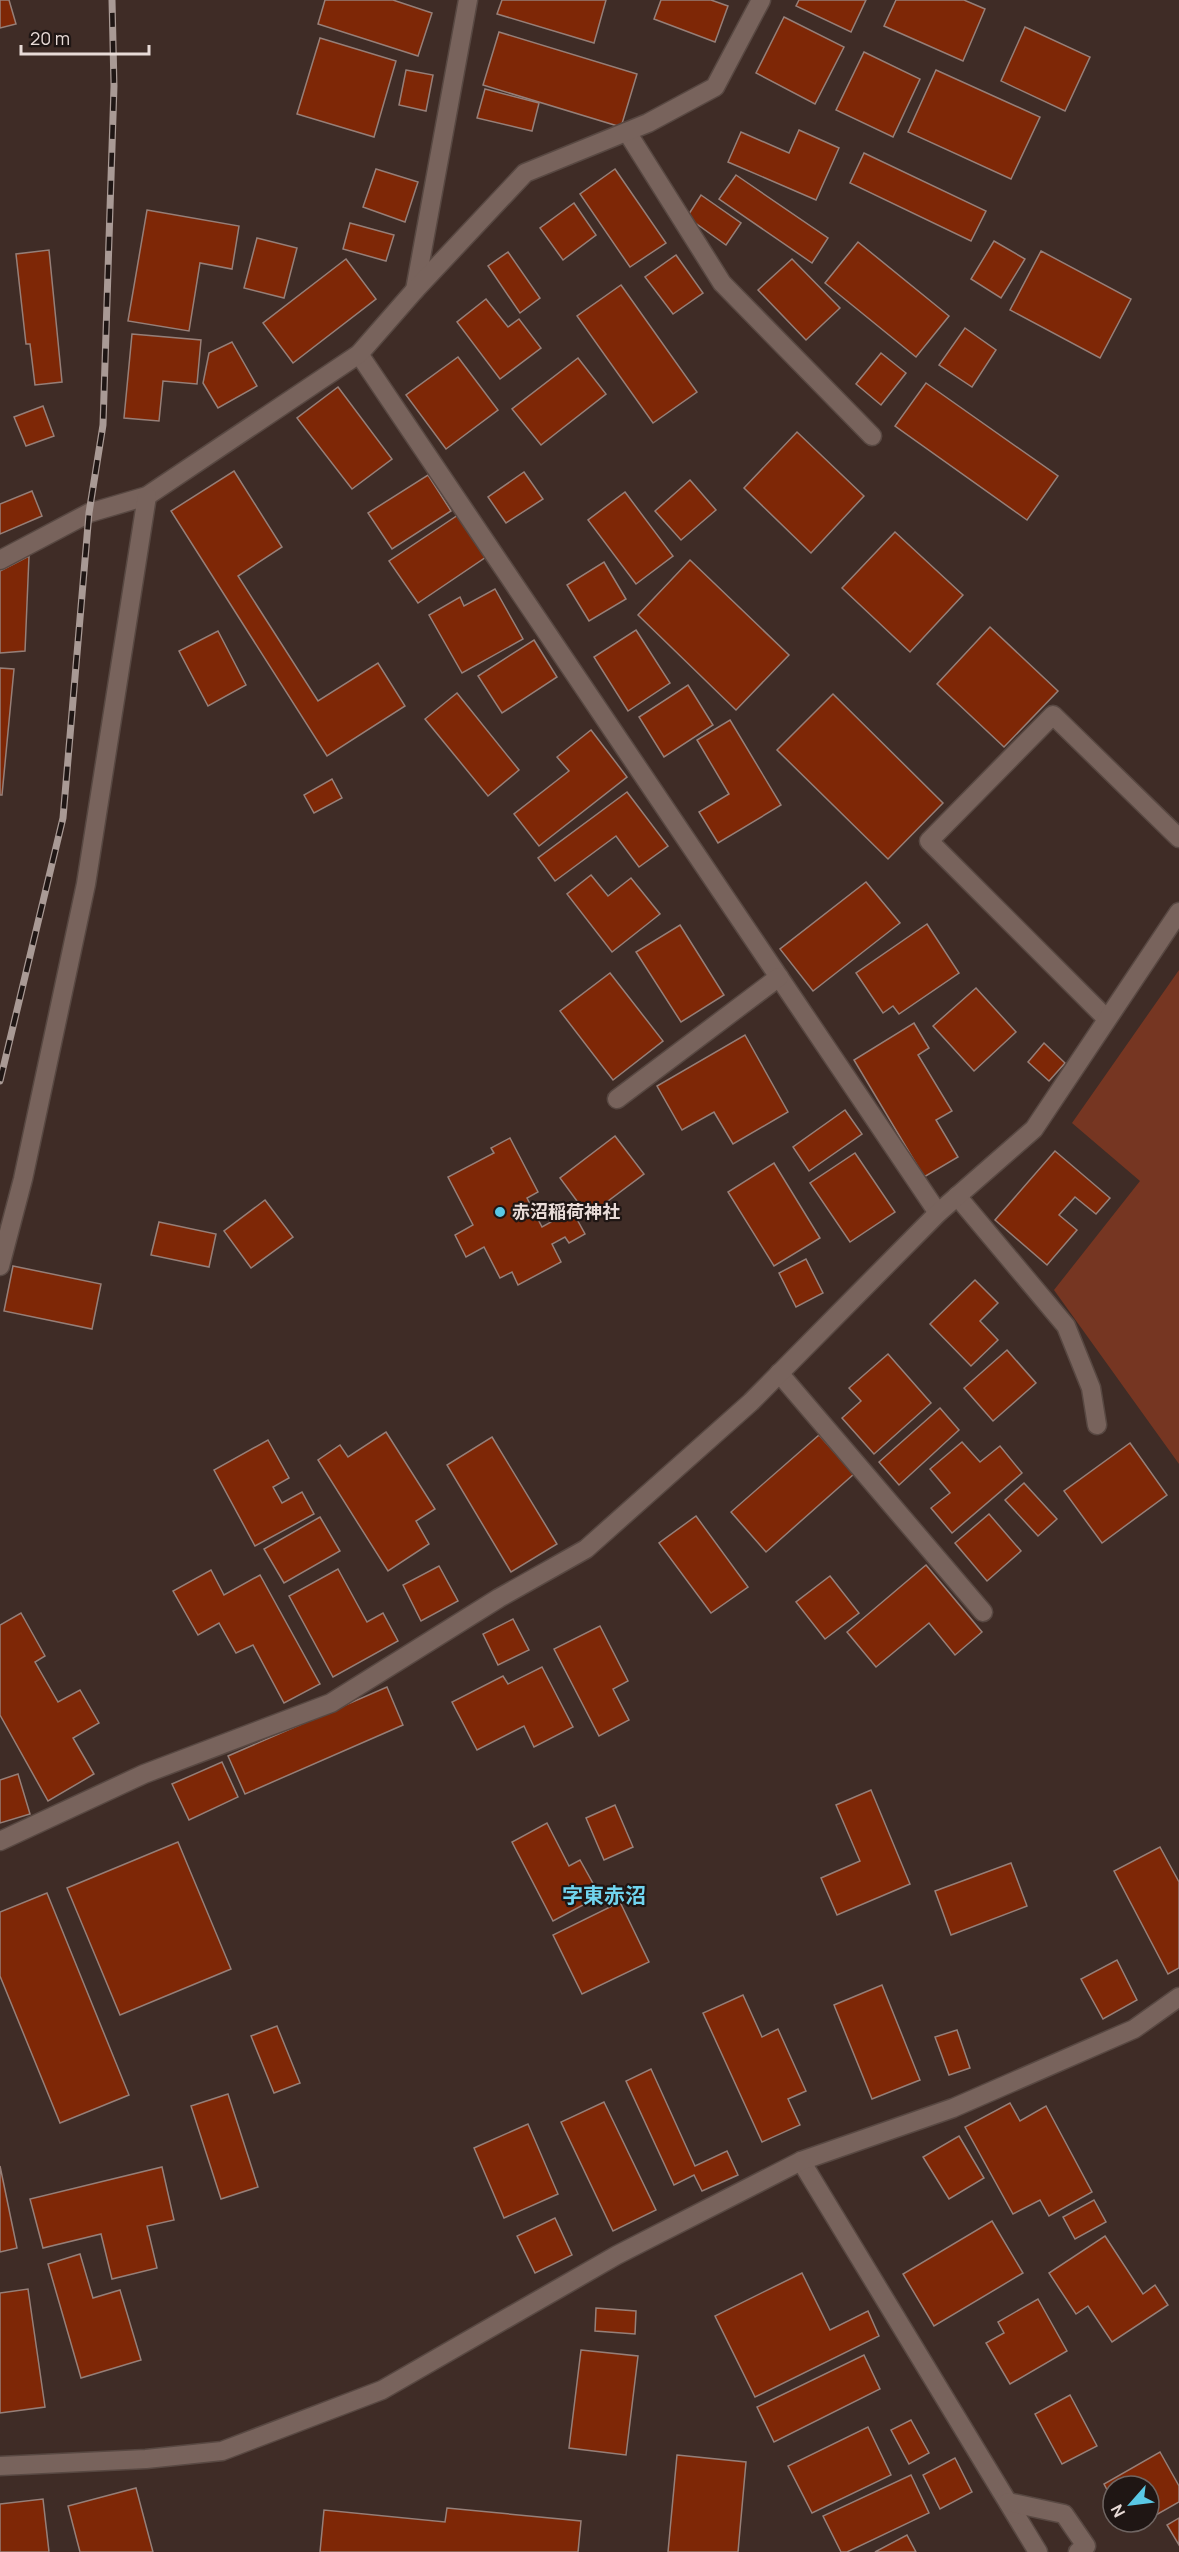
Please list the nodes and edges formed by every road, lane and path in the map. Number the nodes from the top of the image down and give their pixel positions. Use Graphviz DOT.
graph roads {
  1 [pos="468,0"];
  2 [pos="761,0"];
  3 [pos="627,132"];
  4 [pos="415,290"];
  5 [pos="359,354"];
  6 [pos="872,436"];
  7 [pos="147,496"];
  8 [pos="0,560"];
  9 [pos="1179,838"];
  10 [pos="1179,912"];
  11 [pos="779,977"];
  12 [pos="1107,1019"];
  13 [pos="617,1099"];
  14 [pos="957,1196"];
  15 [pos="938,1213"];
  16 [pos="0,1266"];
  17 [pos="779,1373"];
  18 [pos="1097,1425"];
  19 [pos="983,1612"];
  20 [pos="0,1841"];
  21 [pos="1179,1997"];
  22 [pos="801,2161"];
  23 [pos="0,2466"];
  24 [pos="1008,2502"];
  25 [pos="1038,2552"];
  26 [pos="1078,2552"];
  1 -- 4 [label="street"];
  2 -- 3 [label="street"];
  3 -- 4 [label="street"];
  3 -- 6 [label="street"];
  4 -- 5 [label="street"];
  5 -- 7 [label="street"];
  5 -- 11 [label="street"];
  7 -- 8 [label="street"];
  7 -- 16 [label="street"];
  9 -- 12 [label="street"];
  10 -- 12 [label="street"];
  11 -- 13 [label="street"];
  11 -- 15 [label="street"];
  12 -- 14 [label="street"];
  14 -- 15 [label="street"];
  14 -- 18 [label="street"];
  15 -- 17 [label="street"];
  17 -- 19 [label="street"];
  17 -- 20 [label="street"];
  21 -- 22 [label="street"];
  22 -- 23 [label="street"];
  22 -- 24 [label="street"];
  24 -- 25 [label="street"];
  24 -- 26 [label="street"];
}
